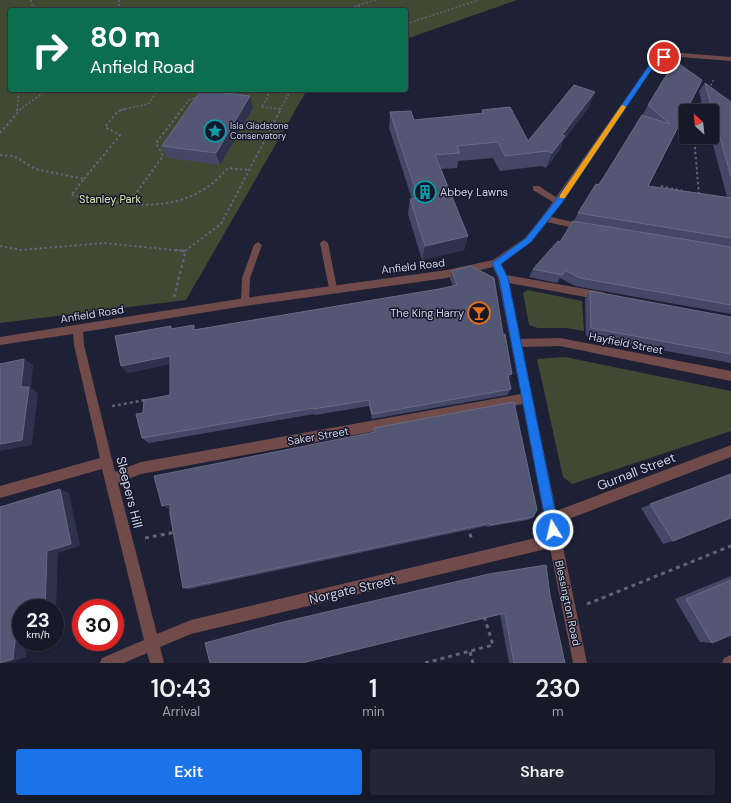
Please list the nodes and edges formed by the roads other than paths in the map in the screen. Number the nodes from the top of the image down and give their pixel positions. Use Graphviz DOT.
graph roads {
  1 [pos="731,59"];
  2 [pos="536,188"];
  3 [pos="559,202"];
  4 [pos="545,219"];
  5 [pos="592,229"];
  6 [pos="324,243"];
  7 [pos="258,246"];
  8 [pos="496,263"];
  9 [pos="503,278"];
  10 [pos="333,288"];
  11 [pos="613,298"];
  12 [pos="244,302"];
  13 [pos="78,328"];
  14 [pos="0,341"];
  15 [pos="516,343"];
  16 [pos="731,376"];
  17 [pos="527,398"];
  18 [pos="731,451"];
  19 [pos="107,462"];
  20 [pos="111,480"];
  21 [pos="0,492"];
  22 [pos="552,519"];
  23 [pos="554,540"];
  24 [pos="152,644"];
  25 [pos="107,663"];
  26 [pos="157,663"];
  27 [pos="580,663"];
  1 -- 3 [label="street, Anfield Road"];
  2 -- 3 [label="lane"];
  3 -- 4 [label="street, Anfield Road"];
  4 -- 5 [label="street"];
  4 -- 8 [label="street, Anfield Road"];
  6 -- 10 [label="lane"];
  7 -- 12 [label="lane"];
  8 -- 9 [label="street, Blessington Road"];
  8 -- 10 [label="street, Anfield Road"];
  9 -- 11 [label="street"];
  9 -- 15 [label="street, Blessington Road"];
  10 -- 12 [label="street, Anfield Road"];
  12 -- 13 [label="street, Anfield Road"];
  13 -- 14 [label="street, Anfield Road"];
  13 -- 19 [label="street, Sleepers Hill"];
  15 -- 16 [label="street, Hayfield Street"];
  15 -- 17 [label="street, Blessington Road"];
  17 -- 20 [label="street, Saker Street"];
  17 -- 22 [label="street, Blessington Road"];
  18 -- 22 [label="street, Gurnall Street"];
  19 -- 20 [label="street, Sleepers Hill"];
  19 -- 21 [label="street"];
  20 -- 24 [label="street, Sleepers Hill"];
  22 -- 23 [label="street, Blessington Road"];
  23 -- 24 [label="street, Norgate Street"];
  23 -- 27 [label="street, Blessington Road"];
  24 -- 25 [label="street, Norgate Street"];
  24 -- 26 [label="street, Sleepers Hill"];
}
